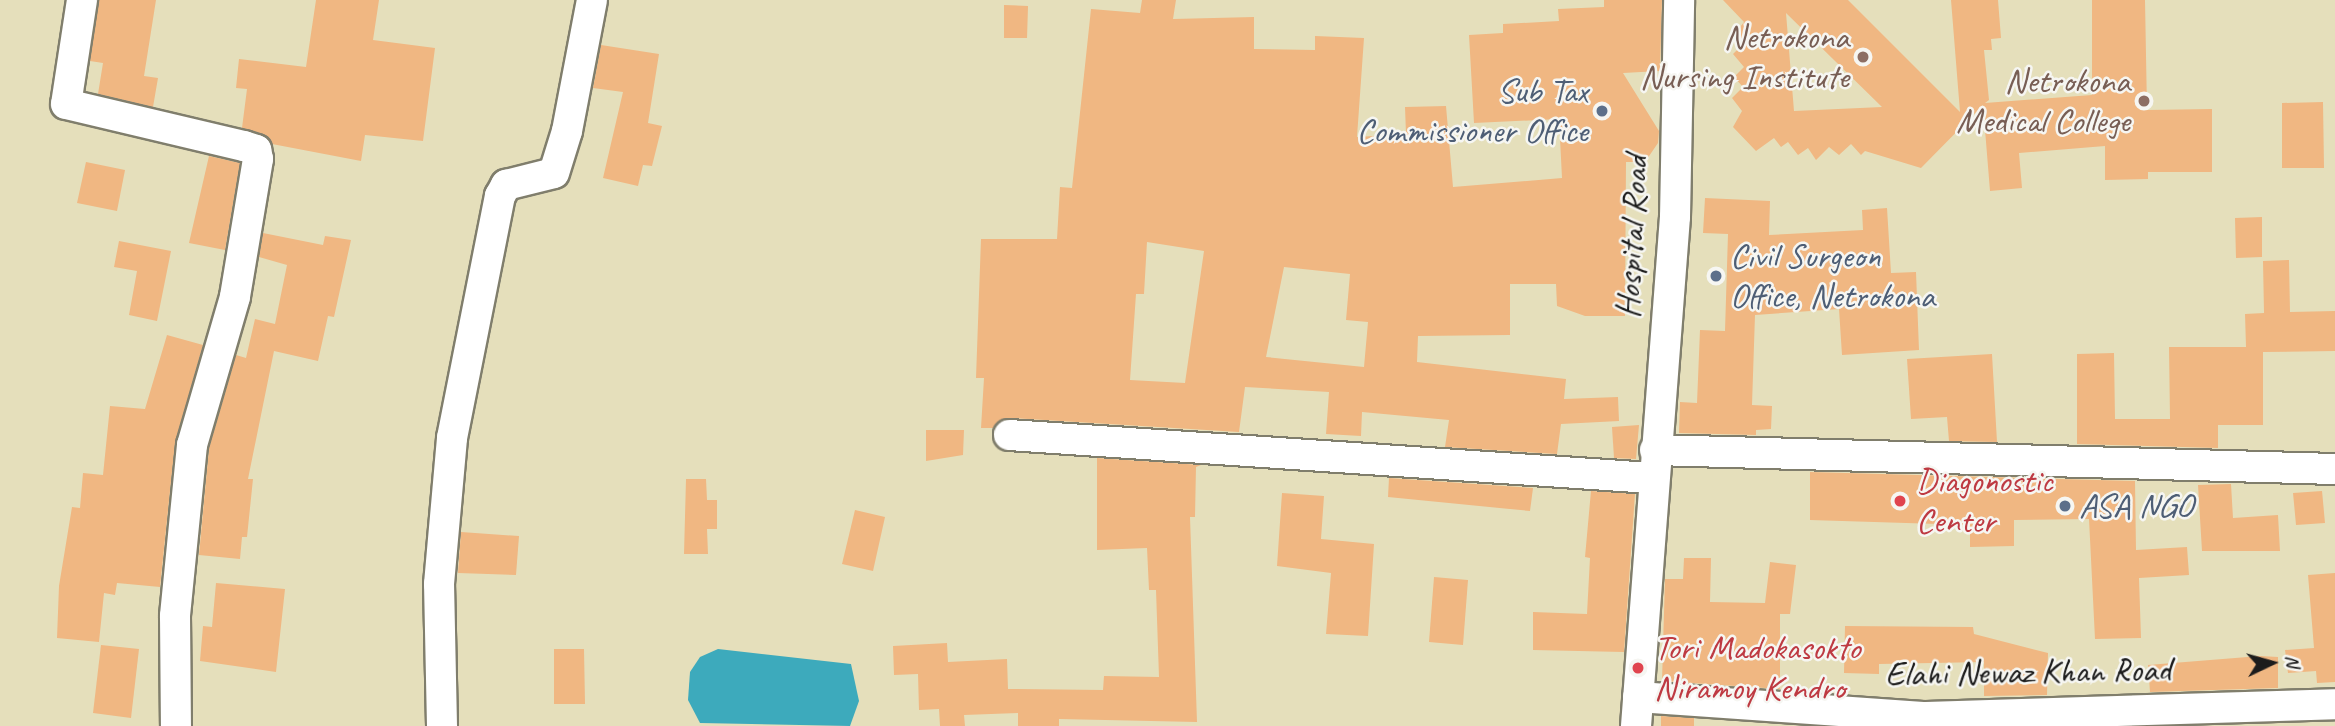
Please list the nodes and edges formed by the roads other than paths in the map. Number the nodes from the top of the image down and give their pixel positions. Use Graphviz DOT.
graph roads {
  1 [pos="82,0"];
  2 [pos="592,0"];
  3 [pos="1679,0"];
  4 [pos="1009,435"];
  5 [pos="1653,464"];
  6 [pos="2335,468"];
  7 [pos="1638,696"];
  8 [pos="2335,704"];
  9 [pos="176,726"];
  10 [pos="442,726"];
  11 [pos="1636,726"];
  1 -- 9 [label="street"];
  2 -- 10 [label="street"];
  3 -- 5 [label="street, Hospital Road"];
  4 -- 5 [label="street"];
  5 -- 6 [label="street"];
  5 -- 7 [label="street, Hospital Road"];
  7 -- 8 [label="street, Elahi Newaz Khan Road"];
  7 -- 11 [label="street, Hospital Road"];
}
